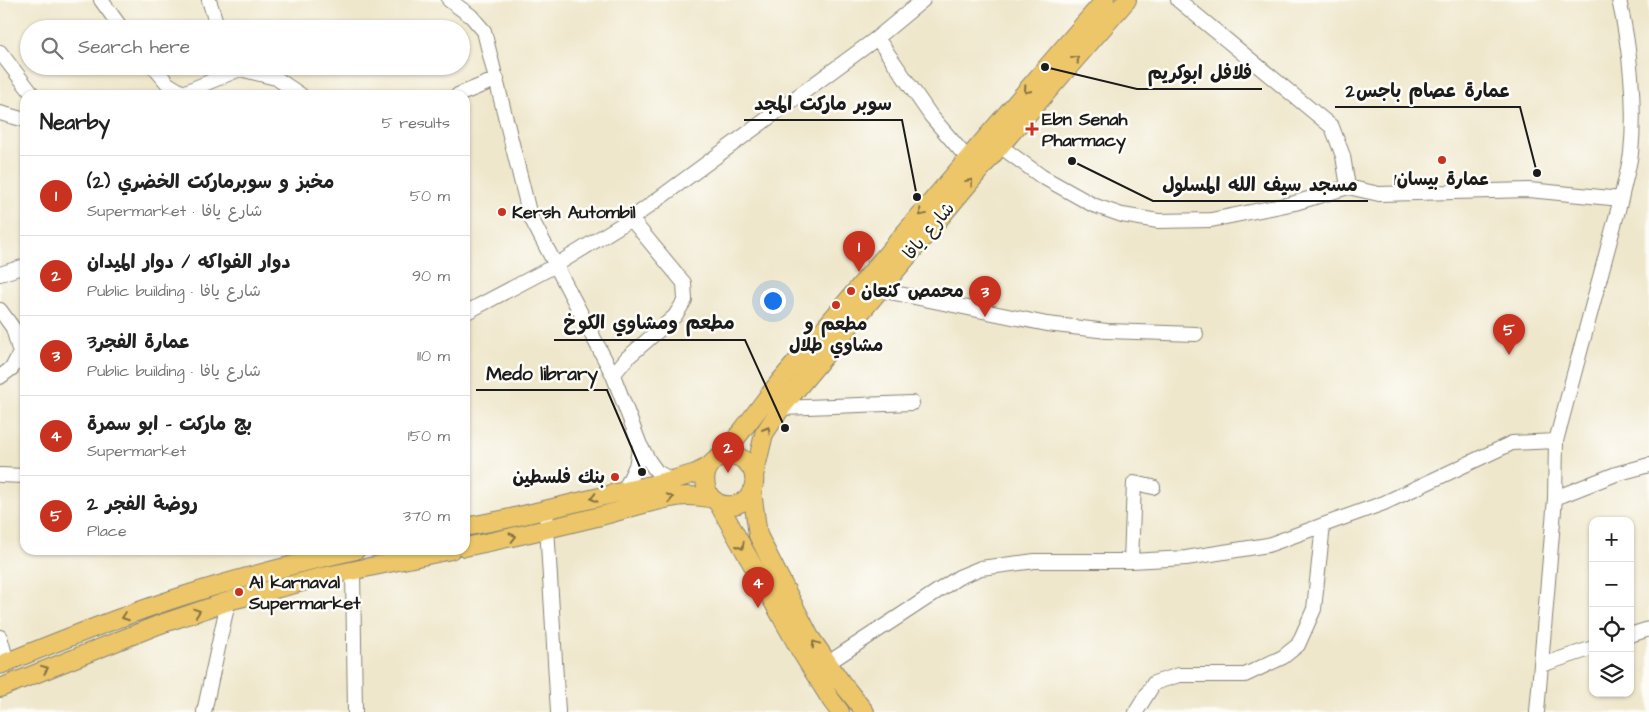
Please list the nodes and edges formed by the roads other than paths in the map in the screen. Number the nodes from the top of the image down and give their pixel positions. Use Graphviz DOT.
graph roads {
  1 [pos="101,0"];
  2 [pos="209,0"];
  3 [pos="449,0"];
  4 [pos="923,0"];
  5 [pos="1105,0"];
  6 [pos="1127,0"];
  7 [pos="1178,0"];
  8 [pos="1620,0"];
  9 [pos="115,20"];
  10 [pos="215,20"];
  11 [pos="877,38"];
  12 [pos="0,52"];
  13 [pos="160,75"];
  14 [pos="224,75"];
  15 [pos="265,75"];
  16 [pos="497,79"];
  17 [pos="29,90"];
  18 [pos="178,90"];
  19 [pos="193,90"];
  20 [pos="293,90"];
  21 [pos="470,90"];
  22 [pos="0,113"];
  23 [pos="20,119"];
  24 [pos="1000,146"];
  25 [pos="968,159"];
  26 [pos="1348,187"];
  27 [pos="1621,199"];
  28 [pos="631,219"];
  29 [pos="556,265"];
  30 [pos="20,268"];
  31 [pos="0,274"];
  32 [pos="880,290"];
  33 [pos="0,310"];
  34 [pos="470,311"];
  35 [pos="1196,334"];
  36 [pos="613,375"];
  37 [pos="0,377"];
  38 [pos="912,403"];
  39 [pos="780,408"];
  40 [pos="1556,441"];
  41 [pos="640,445"];
  42 [pos="714,462"];
  43 [pos="1649,465"];
  44 [pos="0,475"];
  45 [pos="20,476"];
  46 [pos="672,480"];
  47 [pos="753,482"];
  48 [pos="1153,487"];
  49 [pos="624,491"];
  50 [pos="1555,498"];
  51 [pos="715,500"];
  52 [pos="546,510"];
  53 [pos="1323,525"];
  54 [pos="470,526"];
  55 [pos="547,528"];
  56 [pos="470,546"];
  57 [pos="335,555"];
  58 [pos="428,555"];
  59 [pos="1131,561"];
  60 [pos="353,571"];
  61 [pos="228,602"];
  62 [pos="1649,630"];
  63 [pos="1634,635"];
  64 [pos="0,637"];
  65 [pos="1589,649"];
  66 [pos="828,663"];
  67 [pos="3,664"];
  68 [pos="1541,664"];
  69 [pos="0,688"];
  70 [pos="204,712"];
  71 [pos="355,712"];
  72 [pos="558,712"];
  73 [pos="840,712"];
  74 [pos="865,712"];
  75 [pos="1136,712"];
  76 [pos="1537,712"];
  1 -- 9 [label="street"];
  2 -- 10 [label="street"];
  3 -- 16 [label="street"];
  4 -- 11 [label="street"];
  5 -- 25 [label="main road, شارع يافا, one-way"];
  24 -- 6 [label="main road, شارع يافا, one-way"];
  7 -- 26 [label="street"];
  8 -- 27 [label="street"];
  11 -- 25 [label="street"];
  11 -- 28 [label="street"];
  12 -- 17 [label="street"];
  13 -- 18 [label="street"];
  14 -- 19 [label="street"];
  15 -- 20 [label="street"];
  16 -- 21 [label="street"];
  16 -- 29 [label="street"];
  22 -- 23 [label="street"];
  24 -- 26 [label="street"];
  32 -- 24 [label="main road, شارع يافا, one-way"];
  25 -- 42 [label="main road, شارع يافا, one-way"];
  26 -- 27 [label="street"];
  27 -- 40 [label="street"];
  28 -- 29 [label="street"];
  28 -- 36 [label="street"];
  29 -- 34 [label="street"];
  29 -- 36 [label="street"];
  30 -- 31 [label="street"];
  32 -- 35 [label="street"];
  32 -- 39 [label="main road, شارع يافا"];
  33 -- 37 [label="street"];
  36 -- 41 [label="street"];
  38 -- 39 [label="street"];
  47 -- 39 [label="main road, شارع يافا, one-way"];
  40 -- 50 [label="street"];
  40 -- 53 [label="street"];
  41 -- 46 [label="street"];
  41 -- 49 [label="street"];
  42 -- 46 [label="main road"];
  42 -- 47 [label="main road"];
  42 -- 51 [label="main road"];
  43 -- 50 [label="street"];
  44 -- 45 [label="street"];
  46 -- 49 [label="main road"];
  47 -- 51 [label="main road"];
  66 -- 47 [label="main road, شارع يافا, one-way"];
  48 -- 59 [label="street"];
  49 -- 52 [label="main road, one-way"];
  50 -- 68 [label="street"];
  55 -- 51 [label="main road, one-way"];
  51 -- 73 [label="main road, one-way"];
  52 -- 54 [label="main road"];
  52 -- 55 [label="street"];
  53 -- 59 [label="street"];
  53 -- 75 [label="street"];
  56 -- 55 [label="main road, one-way"];
  55 -- 72 [label="street"];
  57 -- 67 [label="main road, one-way"];
  58 -- 60 [label="main road"];
  59 -- 66 [label="street"];
  60 -- 61 [label="main road"];
  60 -- 71 [label="street"];
  69 -- 61 [label="main road, one-way"];
  61 -- 70 [label="street"];
  62 -- 63 [label="street"];
  64 -- 67 [label="street"];
  65 -- 68 [label="street"];
  66 -- 74 [label="main road, شارع يافا"];
  68 -- 76 [label="street"];
}
